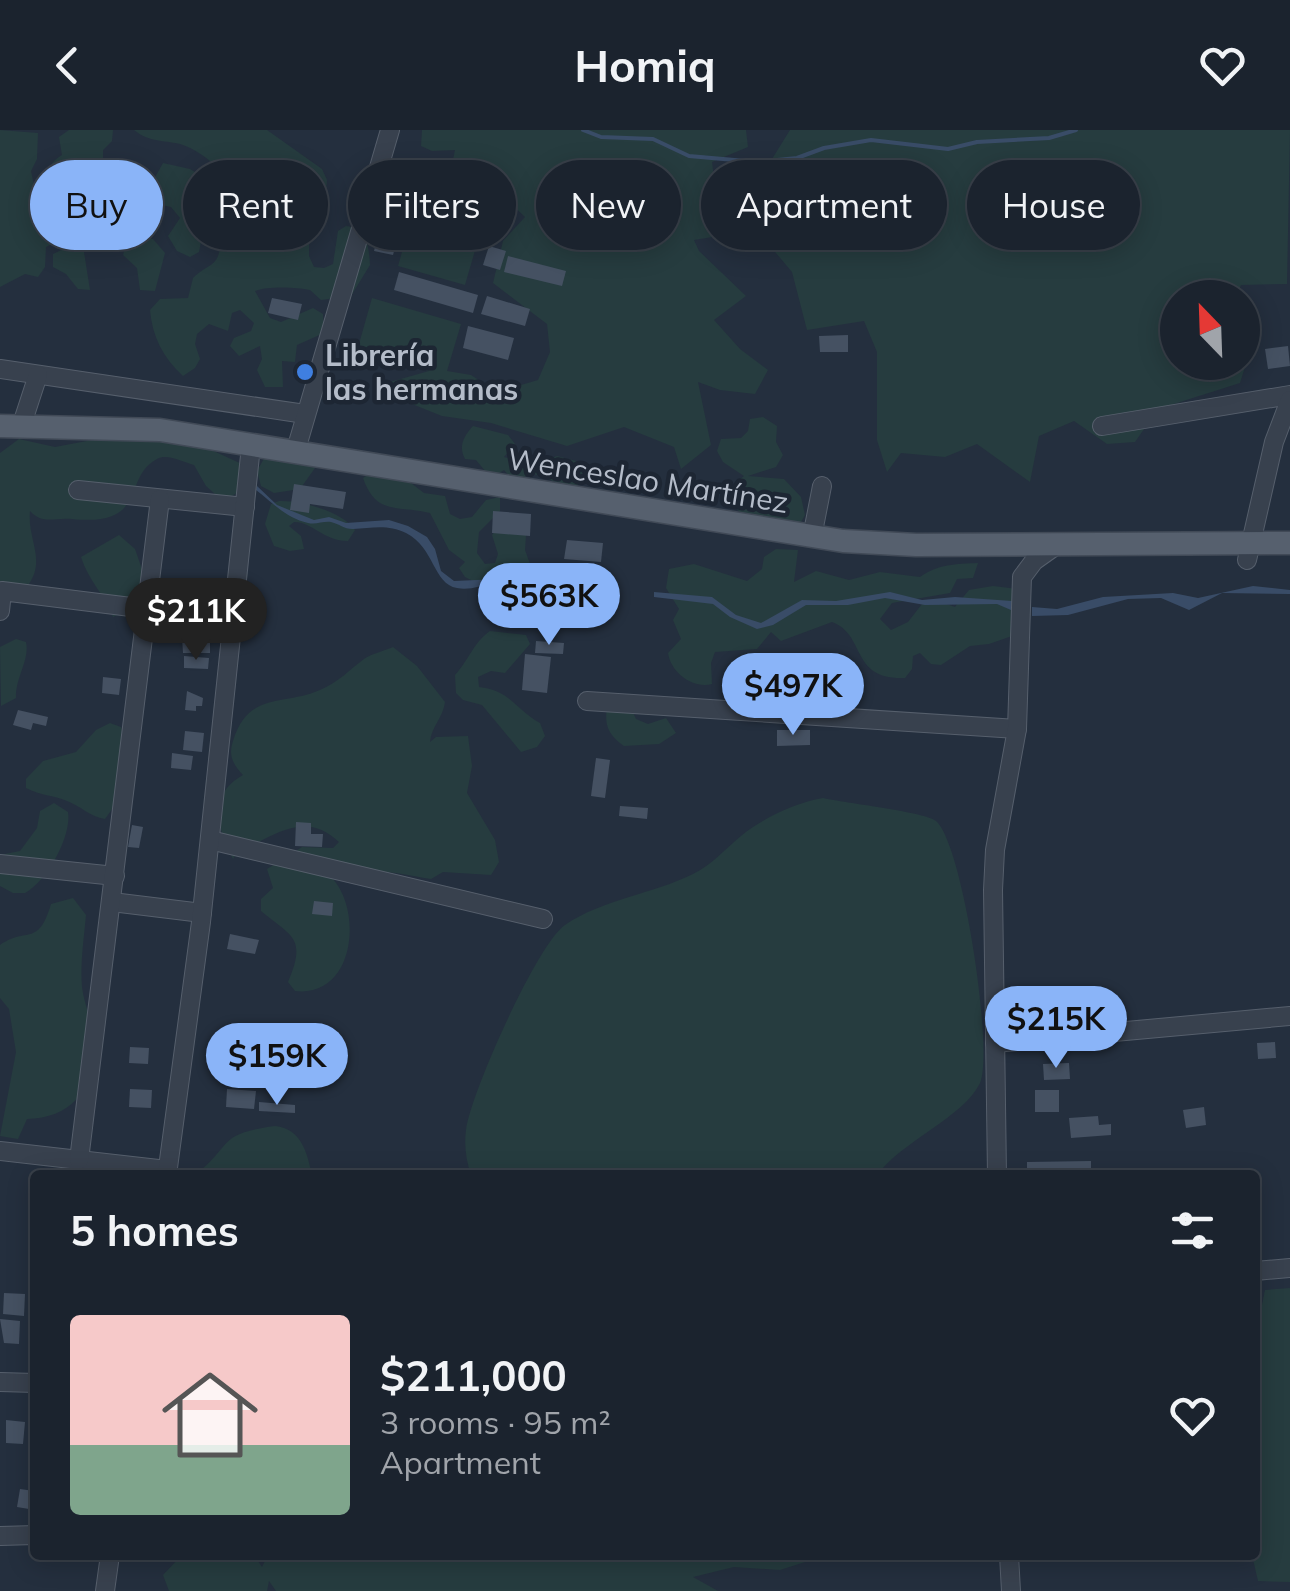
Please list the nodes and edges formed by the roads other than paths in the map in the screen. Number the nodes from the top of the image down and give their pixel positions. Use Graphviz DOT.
graph roads {
  1 [pos="390,130"];
  2 [pos="0,369"];
  3 [pos="38,374"];
  4 [pos="1290,397"];
  5 [pos="305,414"];
  6 [pos="10,426"];
  7 [pos="1102,426"];
  8 [pos="251,446"];
  9 [pos="295,453"];
  10 [pos="822,486"];
  11 [pos="78,490"];
  12 [pos="160,498"];
  13 [pos="244,507"];
  14 [pos="812,538"];
  15 [pos="1290,543"];
  16 [pos="989,544"];
  17 [pos="1059,544"];
  18 [pos="1250,551"];
  19 [pos="1022,577"];
  20 [pos="147,609"];
  21 [pos="0,611"];
  22 [pos="587,702"];
  23 [pos="1017,730"];
  24 [pos="210,840"];
  25 [pos="0,864"];
  26 [pos="116,876"];
  27 [pos="112,902"];
  28 [pos="202,912"];
  29 [pos="544,920"];
  30 [pos="1290,1016"];
  31 [pos="995,1043"];
  32 [pos="0,1151"];
  33 [pos="80,1160"];
  34 [pos="152,1170"];
  35 [pos="167,1170"];
  36 [pos="997,1170"];
  37 [pos="1290,1268"];
  38 [pos="1260,1271"];
  39 [pos="0,1382"];
  40 [pos="30,1383"];
  41 [pos="30,1535"];
  42 [pos="0,1536"];
  43 [pos="109,1560"];
  44 [pos="1009,1560"];
  45 [pos="106,1591"];
  46 [pos="1011,1591"];
  1 -- 5 [label="street"];
  2 -- 3 [label="street"];
  3 -- 5 [label="street"];
  3 -- 6 [label="street"];
  4 -- 7 [label="street"];
  4 -- 18 [label="street"];
  5 -- 9 [label="street"];
  6 -- 8 [label="main road, Wenceslao Martínez"];
  8 -- 9 [label="main road, Wenceslao Martínez"];
  8 -- 13 [label="street"];
  9 -- 14 [label="main road, Wenceslao Martínez"];
  10 -- 14 [label="street"];
  11 -- 12 [label="street"];
  12 -- 13 [label="street"];
  12 -- 20 [label="street"];
  13 -- 24 [label="street"];
  14 -- 16 [label="main road, Wenceslao Martínez"];
  15 -- 18 [label="main road, Wenceslao Martínez"];
  16 -- 17 [label="main road, Wenceslao Martínez"];
  16 -- 19 [label="street"];
  17 -- 18 [label="main road, Wenceslao Martínez"];
  17 -- 19 [label="street"];
  19 -- 23 [label="street"];
  20 -- 21 [label="street"];
  20 -- 26 [label="street"];
  22 -- 23 [label="street"];
  23 -- 31 [label="street"];
  24 -- 28 [label="street"];
  24 -- 29 [label="street"];
  25 -- 26 [label="street"];
  26 -- 27 [label="street"];
  27 -- 28 [label="street"];
  27 -- 33 [label="street"];
  28 -- 35 [label="street"];
  30 -- 31 [label="street"];
  31 -- 36 [label="street"];
  32 -- 33 [label="street"];
  33 -- 34 [label="street"];
  37 -- 38 [label="street"];
  39 -- 40 [label="street"];
  41 -- 42 [label="street"];
  43 -- 45 [label="street"];
  44 -- 46 [label="street"];
}
